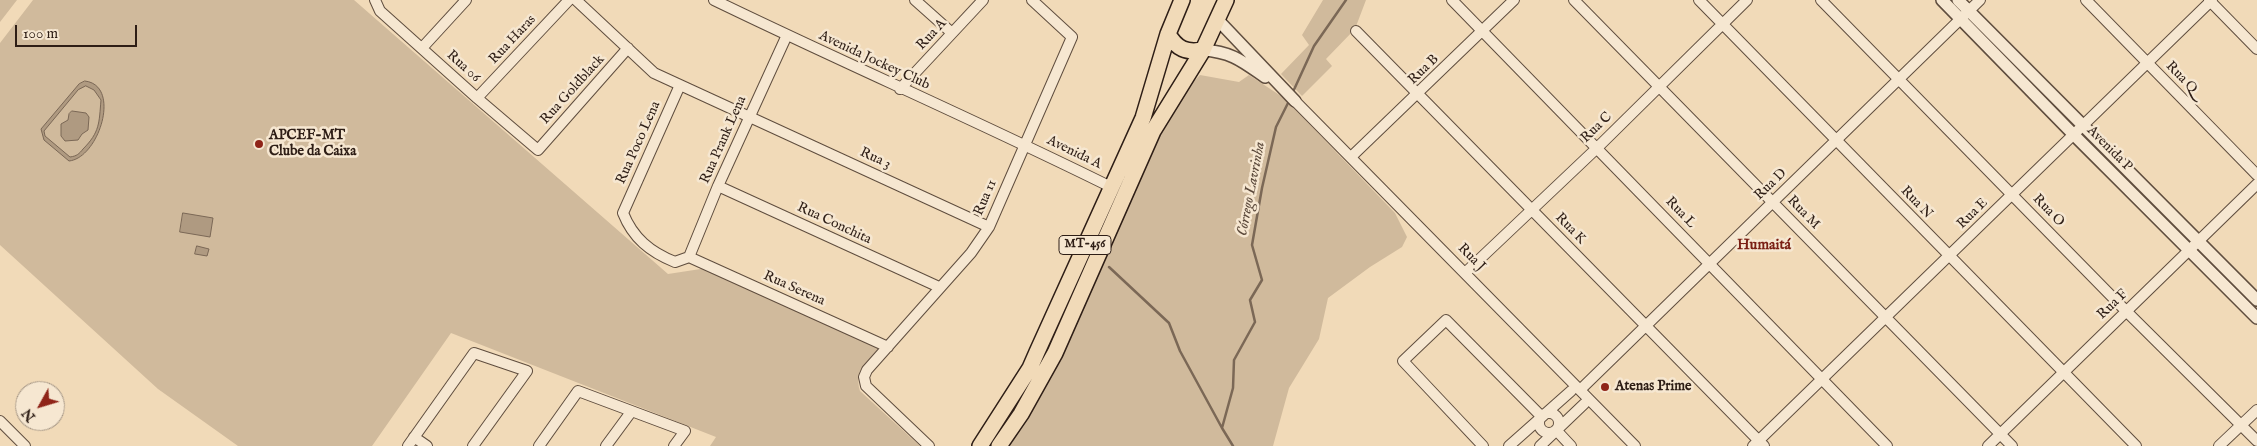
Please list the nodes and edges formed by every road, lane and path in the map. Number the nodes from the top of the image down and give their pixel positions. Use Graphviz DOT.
graph roads {
  1 [pos="375,0"];
  2 [pos="466,0"];
  3 [pos="569,0"];
  4 [pos="576,0"];
  5 [pos="714,0"];
  6 [pos="915,0"];
  7 [pos="984,0"];
  8 [pos="1032,0"];
  9 [pos="1226,0"];
  10 [pos="1452,0"];
  11 [pos="1514,0"];
  12 [pos="1574,0"];
  13 [pos="1699,0"];
  14 [pos="1747,0"];
  15 [pos="1821,0"];
  16 [pos="1942,0"];
  17 [pos="1958,0"];
  18 [pos="1980,0"];
  19 [pos="2086,0"];
  20 [pos="2211,0"];
  21 [pos="1178,3"];
  22 [pos="1964,15"];
  23 [pos="1217,19"];
  24 [pos="1723,24"];
  25 [pos="1356,31"];
  26 [pos="1482,32"];
  27 [pos="952,33"];
  28 [pos="1168,34"];
  29 [pos="787,35"];
  30 [pos="422,48"];
  31 [pos="628,48"];
  32 [pos="2257,49"];
  33 [pos="1203,50"];
  34 [pos="2147,63"];
  35 [pos="1900,79"];
  36 [pos="680,85"];
  37 [pos="1658,87"];
  38 [pos="900,88"];
  39 [pos="1285,92"];
  40 [pos="1419,94"];
  41 [pos="477,98"];
  42 [pos="1295,101"];
  43 [pos="750,116"];
  44 [pos="2083,126"];
  45 [pos="2074,135"];
  46 [pos="1836,140"];
  47 [pos="1024,144"];
  48 [pos="1597,148"];
  49 [pos="538,150"];
  50 [pos="1351,158"];
  51 [pos="2257,175"];
  52 [pos="2257,184"];
  53 [pos="718,186"];
  54 [pos="1111,187"];
  55 [pos="2012,194"];
  56 [pos="1773,202"];
  57 [pos="1532,210"];
  58 [pos="988,227"];
  59 [pos="2194,246"];
  60 [pos="689,257"];
  61 [pos="1949,257"];
  62 [pos="1710,264"];
  63 [pos="1465,273"];
  64 [pos="939,287"];
  65 [pos="2257,300"];
  66 [pos="2126,311"];
  67 [pos="1886,318"];
  68 [pos="2257,318"];
  69 [pos="1646,326"];
  70 [pos="888,347"];
  71 [pos="2062,373"];
  72 [pos="1823,380"];
  73 [pos="1576,390"];
  74 [pos="1584,404"];
  75 [pos="2257,410"];
  76 [pos="631,412"];
  77 [pos="1541,416"];
  78 [pos="0,421"];
  79 [pos="2241,425"];
  80 [pos="1556,430"];
  81 [pos="2000,434"];
  82 [pos="414,437"];
  83 [pos="2257,441"];
  84 [pos="1758,444"];
  85 [pos="25,446"];
  86 [pos="408,446"];
  87 [pos="427,446"];
  88 [pos="473,446"];
  89 [pos="539,446"];
  90 [pos="606,446"];
  91 [pos="674,446"];
  92 [pos="929,446"];
  93 [pos="980,446"];
  94 [pos="998,446"];
  95 [pos="1483,446"];
  96 [pos="1509,446"];
  97 [pos="1540,446"];
  98 [pos="1571,446"];
  99 [pos="1635,446"];
  100 [pos="1887,446"];
  101 [pos="1988,446"];
  102 [pos="2012,446"];
  103 [pos="2136,446"];
  104 [pos="2219,446"];
  1 -- 30 [label="street, Rua 06"];
  2 -- 30 [label="street"];
  3 -- 41 [label="street, Rua Haras"];
  4 -- 31 [label="street, Rua 3"];
  5 -- 29 [label="street, Avenida Jockey Club"];
  6 -- 27 [label="street"];
  7 -- 27 [label="street, Rua A"];
  8 -- 47 [label="street, Rua 11"];
  9 -- 23 [label="main road, MT-456"];
  10 -- 26 [label="street, Rua L"];
  11 -- 26 [label="street, Rua B"];
  12 -- 37 [label="street, Rua M"];
  13 -- 24 [label="street, Rua N"];
  14 -- 24 [label="street, Rua C"];
  15 -- 35 [label="street, Rua O"];
  16 -- 22 [label="street, Avenida P"];
  17 -- 22 [label="street, Avenida P"];
  18 -- 22 [label="street, Rua D"];
  19 -- 34 [label="street, Rua Q"];
  20 -- 32 [label="street"];
  20 -- 34 [label="street, Rua E"];
  21 -- 28 [label="main road, MT-456"];
  22 -- 35 [label="street, Rua D"];
  22 -- 44 [label="street, Avenida P"];
  22 -- 45 [label="street, Avenida P"];
  23 -- 33 [label="main road, MT-456"];
  23 -- 39 [label="street, Rua J"];
  24 -- 37 [label="street, Rua C"];
  24 -- 46 [label="street, Rua N"];
  25 -- 40 [label="street, Rua K"];
  26 -- 40 [label="street, Rua B"];
  26 -- 48 [label="street, Rua L"];
  27 -- 38 [label="street, Rua A"];
  28 -- 33 [label="main road"];
  28 -- 54 [label="main road, MT-456"];
  29 -- 38 [label="street, Avenida Jockey Club"];
  29 -- 43 [label="street, Rua Prank Lena"];
  30 -- 41 [label="street, Rua 06"];
  31 -- 36 [label="street, Rua 3"];
  31 -- 49 [label="street, Rua Goldblack"];
  33 -- 39 [label="street, Rua J"];
  33 -- 94 [label="main road, MT-456"];
  34 -- 44 [label="street, Rua E"];
  34 -- 51 [label="street, Rua Q"];
  35 -- 46 [label="street, Rua D"];
  35 -- 55 [label="street, Rua O"];
  36 -- 43 [label="street, Rua 3"];
  36 -- 60 [label="street, Rua Poco Lena"];
  37 -- 48 [label="street, Rua C"];
  37 -- 56 [label="street, Rua M"];
  38 -- 47 [label="street, Avenida Jockey Club"];
  39 -- 42 [label="street, Rua J"];
  40 -- 50 [label="street, Rua B"];
  40 -- 57 [label="street, Rua K"];
  41 -- 49 [label="street, Rua 06"];
  42 -- 50 [label="street, Rua J"];
  43 -- 53 [label="street, Rua Prank Lena"];
  43 -- 58 [label="street, Rua 3"];
  44 -- 45 [label="street, Rua E"];
  44 -- 59 [label="street, Avenida P"];
  45 -- 55 [label="street, Rua E"];
  45 -- 59 [label="street, Avenida P"];
  46 -- 56 [label="street, Rua D"];
  46 -- 61 [label="street, Rua N"];
  47 -- 54 [label="street, Avenida A"];
  47 -- 58 [label="street, Rua 11"];
  48 -- 57 [label="street, Rua C"];
  48 -- 62 [label="street, Rua L"];
  50 -- 63 [label="street, Rua J"];
  52 -- 59 [label="street, Rua F"];
  53 -- 60 [label="street, Rua Prank Lena"];
  53 -- 64 [label="street, Rua Conchita"];
  54 -- 93 [label="main road, MT-456"];
  55 -- 61 [label="street, Rua E"];
  55 -- 66 [label="street, Rua O"];
  56 -- 62 [label="street, Rua D"];
  56 -- 67 [label="street, Rua M"];
  57 -- 63 [label="street, Rua C"];
  57 -- 69 [label="street, Rua K"];
  58 -- 64 [label="street, Rua 11"];
  59 -- 65 [label="street, Avenida P"];
  59 -- 66 [label="street, Rua F"];
  59 -- 68 [label="street, Avenida P"];
  60 -- 70 [label="street, Rua Serena"];
  61 -- 67 [label="street, Rua E"];
  61 -- 71 [label="street, Rua N"];
  62 -- 69 [label="street, Rua D"];
  62 -- 72 [label="street, Rua L"];
  63 -- 73 [label="street, Rua J"];
  64 -- 70 [label="street, Rua 11"];
  66 -- 71 [label="street, Rua F"];
  66 -- 79 [label="street, Rua O"];
  67 -- 72 [label="street, Rua E"];
  67 -- 81 [label="street, Rua M"];
  69 -- 73 [label="street, Rua D"];
  69 -- 84 [label="street, Rua K"];
  70 -- 92 [label="street, Rua 11"];
  71 -- 81 [label="street, Rua F"];
  71 -- 103 [label="street, Rua N"];
  72 -- 84 [label="street, Rua E"];
  72 -- 100 [label="street, Rua L"];
  73 -- 77 [label="street, Rua D"];
  73 -- 99 [label="street, Rua J"];
  74 -- 80 [label="street"];
  75 -- 79 [label="street"];
  76 -- 89 [label="street"];
  76 -- 90 [label="street"];
  76 -- 91 [label="street"];
  77 -- 80 [label="street"];
  77 -- 80 [label="street"];
  77 -- 95 [label="street"];
  77 -- 96 [label="street, Rua D"];
  78 -- 85 [label="street"];
  79 -- 83 [label="street, Rua O"];
  79 -- 104 [label="street"];
  80 -- 97 [label="street"];
  80 -- 98 [label="street"];
  81 -- 101 [label="street, Rua F"];
  81 -- 102 [label="street, Rua M"];
  82 -- 86 [label="street"];
  82 -- 87 [label="street"];
  82 -- 88 [label="street"];
}
